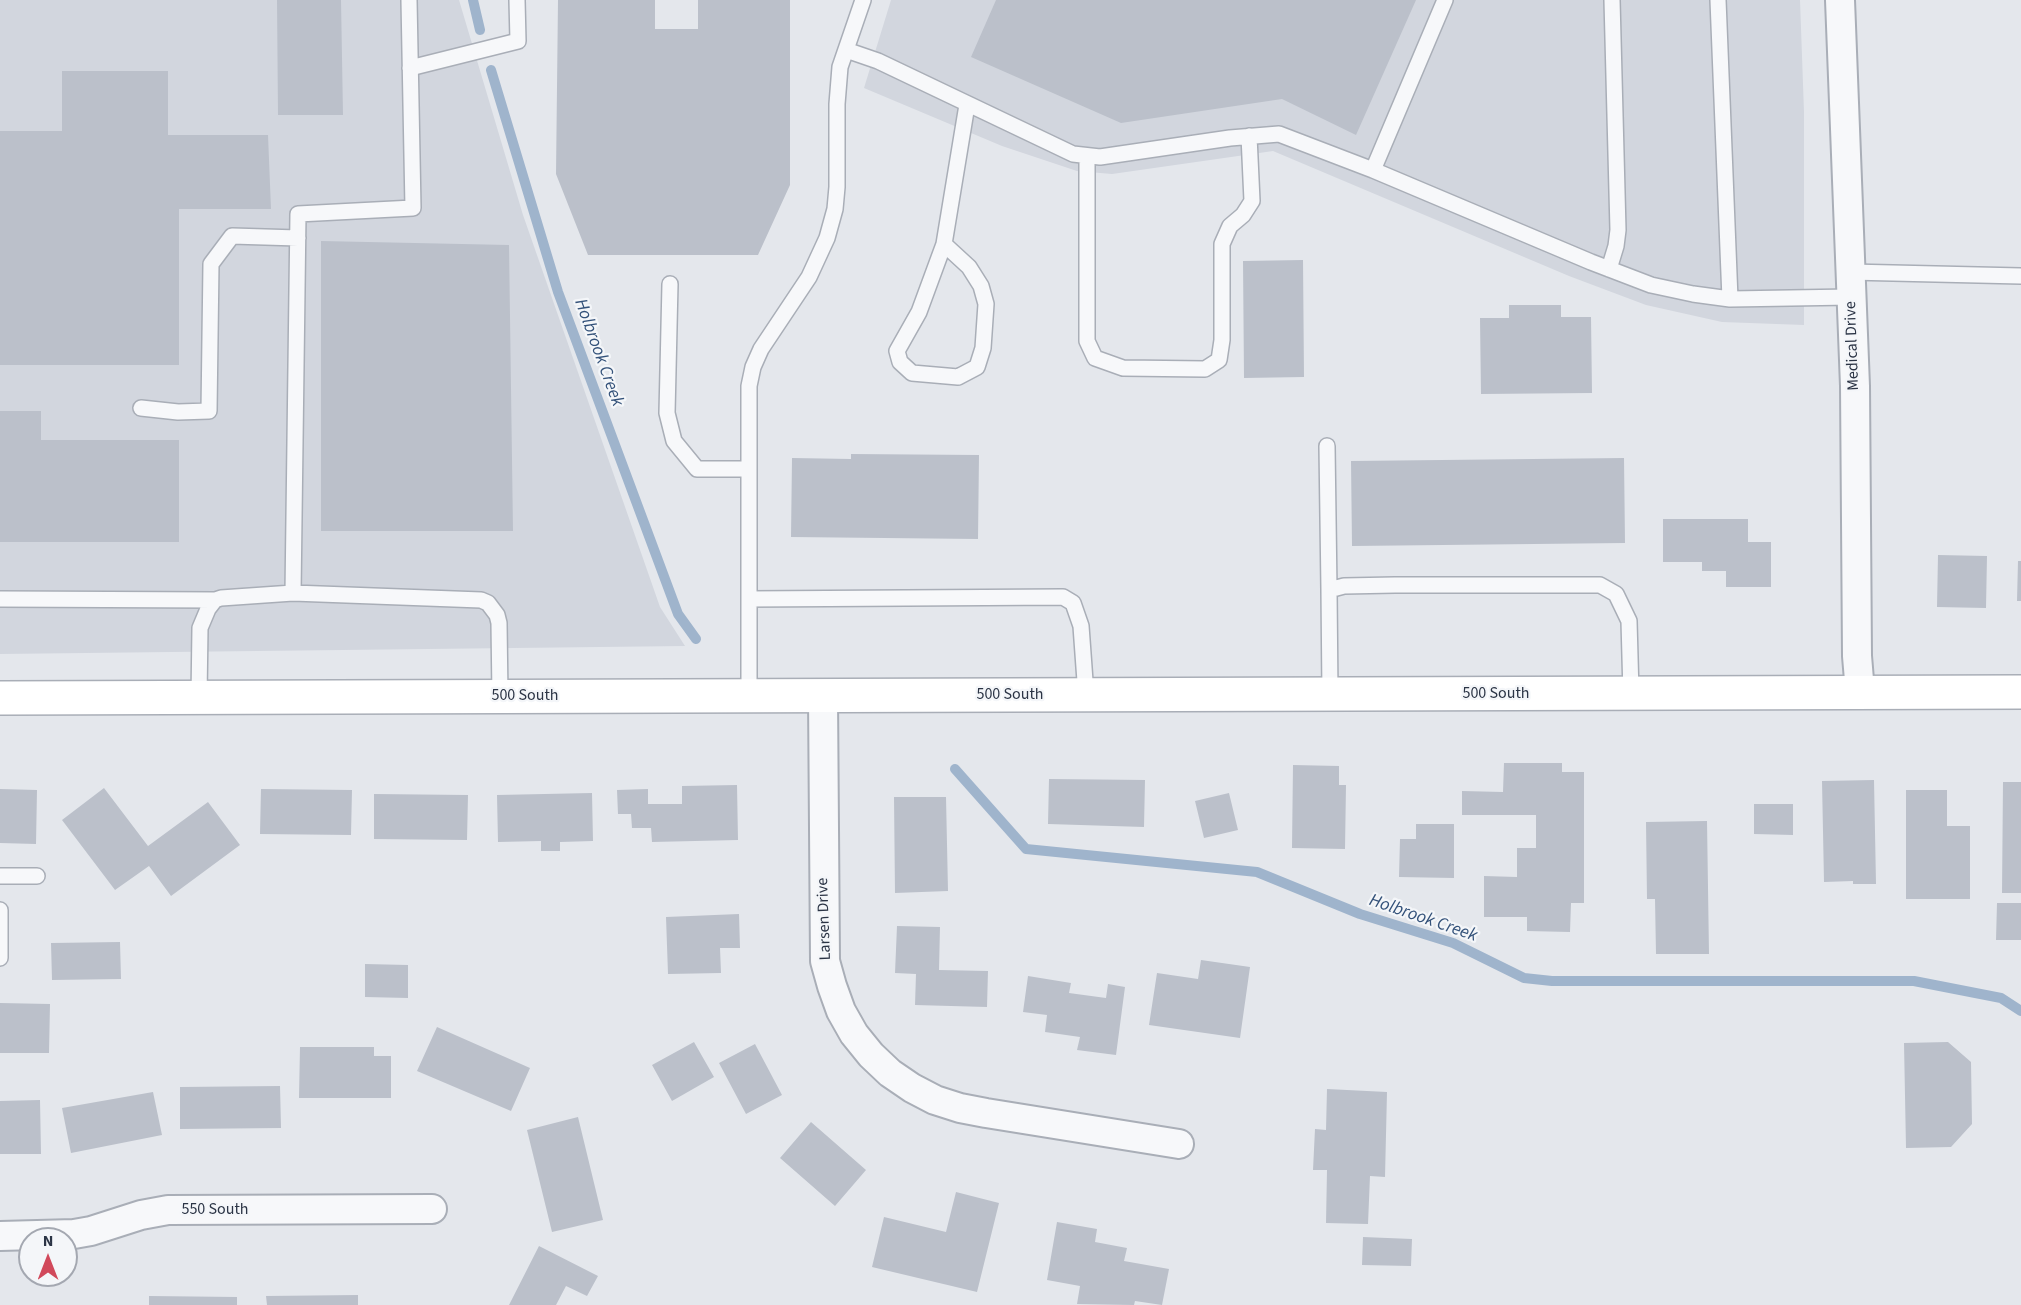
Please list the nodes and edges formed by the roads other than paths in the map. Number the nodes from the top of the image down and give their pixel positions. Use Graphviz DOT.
graph roads {
  1 [pos="409,0"];
  2 [pos="517,0"];
  3 [pos="863,0"];
  4 [pos="1445,0"];
  5 [pos="1612,0"];
  6 [pos="1718,0"];
  7 [pos="1840,0"];
  8 [pos="846,50"];
  9 [pos="410,68"];
  10 [pos="967,105"];
  11 [pos="1249,136"];
  12 [pos="1087,157"];
  13 [pos="1373,170"];
  14 [pos="298,238"];
  15 [pos="944,244"];
  16 [pos="1609,269"];
  17 [pos="2021,276"];
  18 [pos="670,284"];
  19 [pos="1851,285"];
  20 [pos="1730,299"];
  21 [pos="141,408"];
  22 [pos="1327,446"];
  23 [pos="749,469"];
  24 [pos="1329,590"];
  25 [pos="293,593"];
  26 [pos="0,599"];
  27 [pos="749,599"];
  28 [pos="215,600"];
  29 [pos="2021,692"];
  30 [pos="1631,693"];
  31 [pos="1860,693"];
  32 [pos="1330,694"];
  33 [pos="1086,695"];
  34 [pos="500,696"];
  35 [pos="749,696"];
  36 [pos="823,696"];
  37 [pos="199,697"];
  38 [pos="0,698"];
  39 [pos="0,876"];
  40 [pos="37,876"];
  41 [pos="0,910"];
  42 [pos="0,958"];
  43 [pos="1179,1144"];
  44 [pos="432,1209"];
  45 [pos="0,1236"];
  1 -- 9 [label="lane"];
  2 -- 9 [label="lane"];
  3 -- 8 [label="lane"];
  4 -- 13 [label="lane"];
  5 -- 16 [label="lane"];
  6 -- 20 [label="lane"];
  7 -- 19 [label="street, Medical Drive"];
  8 -- 10 [label="lane"];
  8 -- 23 [label="lane"];
  9 -- 14 [label="lane"];
  10 -- 12 [label="lane"];
  10 -- 15 [label="lane"];
  11 -- 12 [label="lane"];
  11 -- 12 [label="lane"];
  11 -- 13 [label="lane"];
  13 -- 16 [label="lane"];
  14 -- 21 [label="lane"];
  14 -- 25 [label="lane"];
  15 -- 15 [label="lane"];
  16 -- 20 [label="lane"];
  17 -- 19 [label="lane"];
  18 -- 23 [label="lane"];
  19 -- 20 [label="lane"];
  19 -- 31 [label="street, Medical Drive"];
  22 -- 24 [label="lane"];
  23 -- 27 [label="lane"];
  24 -- 30 [label="lane"];
  24 -- 32 [label="lane"];
  25 -- 28 [label="lane"];
  25 -- 34 [label="lane"];
  26 -- 28 [label="lane"];
  27 -- 33 [label="lane"];
  27 -- 35 [label="lane"];
  28 -- 37 [label="lane"];
  29 -- 31 [label="street, 500 South"];
  30 -- 31 [label="street, 500 South"];
  30 -- 32 [label="street, 500 South"];
  32 -- 33 [label="street, 500 South"];
  33 -- 36 [label="street, 500 South"];
  34 -- 35 [label="street, 500 South"];
  34 -- 37 [label="street, 500 South"];
  35 -- 36 [label="street, 500 South"];
  36 -- 43 [label="street, Larsen Drive"];
  37 -- 38 [label="street, 500 South"];
  39 -- 40 [label="lane"];
  41 -- 42 [label="lane"];
  44 -- 45 [label="street, 550 South"];
}
